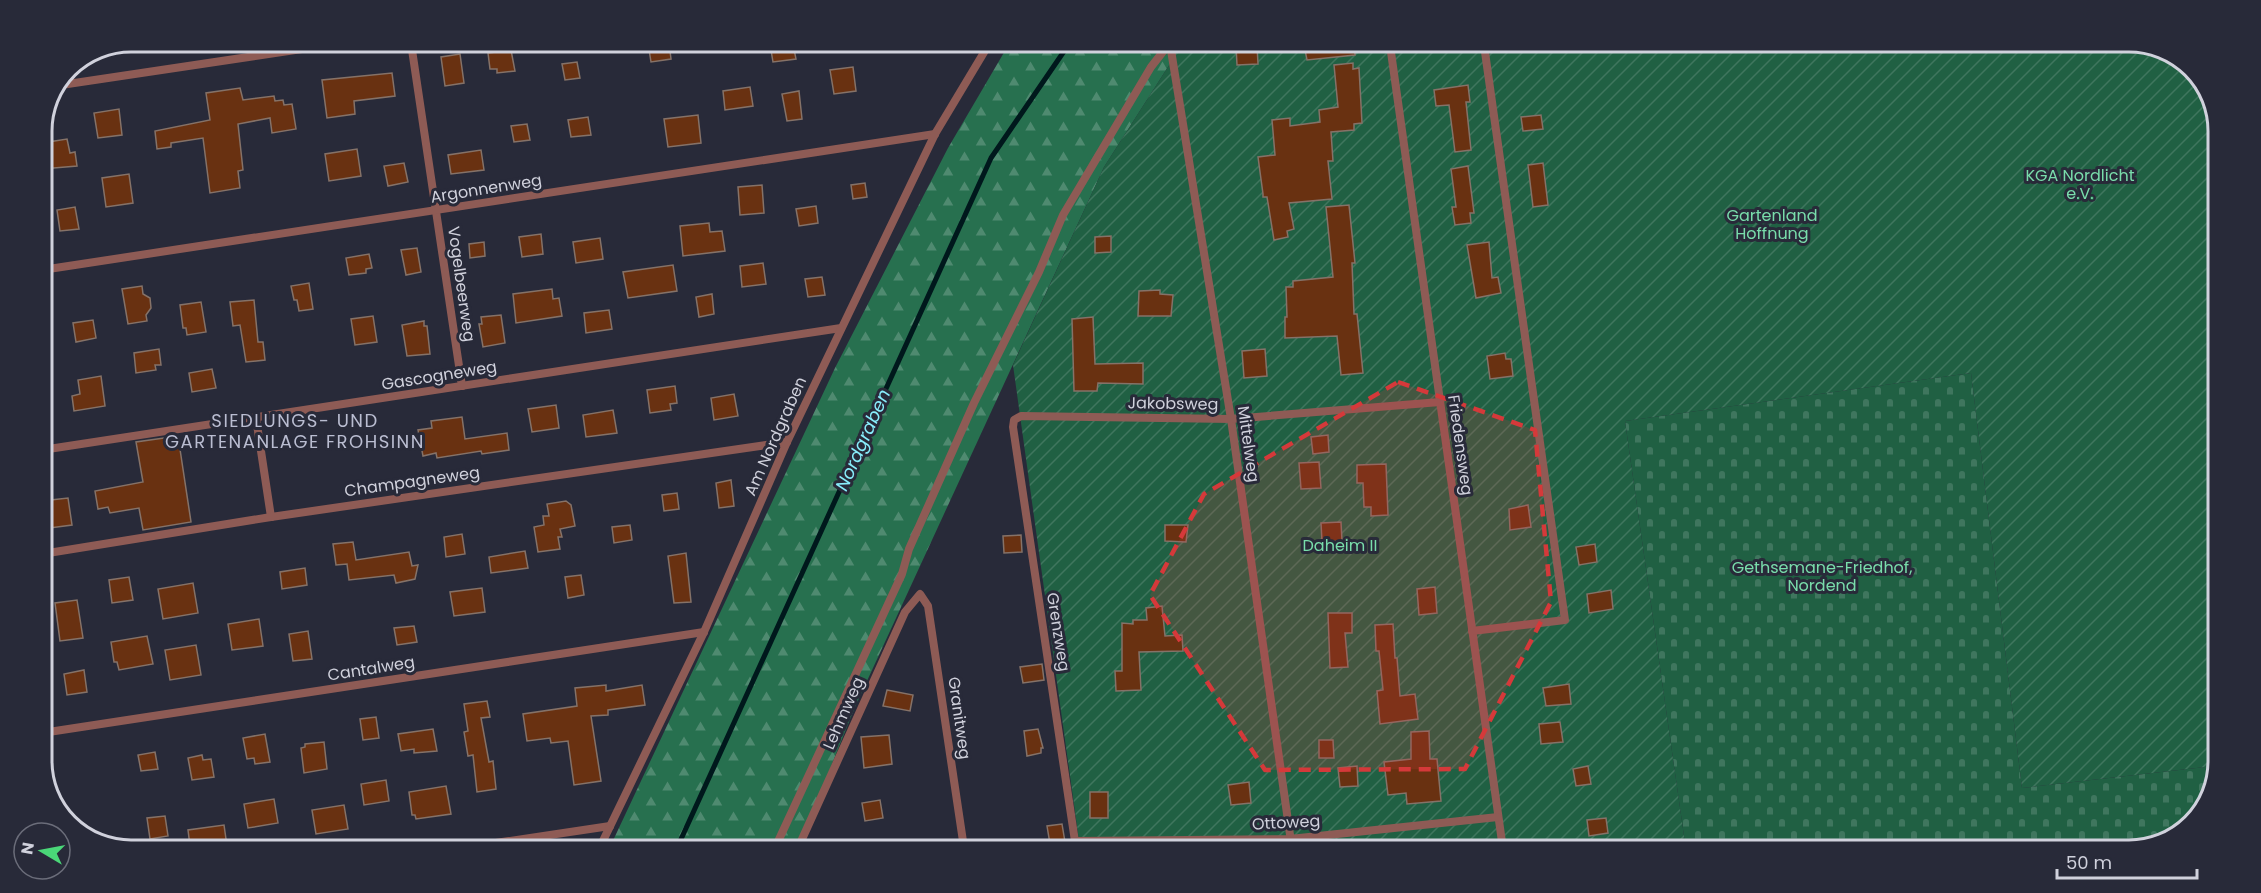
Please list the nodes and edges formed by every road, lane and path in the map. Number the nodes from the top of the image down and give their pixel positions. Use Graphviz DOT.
graph roads {
  1 [pos="277,52"];
  2 [pos="412,52"];
  3 [pos="984,52"];
  4 [pos="1164,52"];
  5 [pos="1171,52"];
  6 [pos="1391,52"];
  7 [pos="1485,52"];
  8 [pos="70,84"];
  9 [pos="934,134"];
  10 [pos="437,211"];
  11 [pos="52,268"];
  12 [pos="841,328"];
  13 [pos="462,386"];
  14 [pos="1440,402"];
  15 [pos="256,418"];
  16 [pos="1231,419"];
  17 [pos="1014,420"];
  18 [pos="787,442"];
  19 [pos="52,448"];
  20 [pos="271,517"];
  21 [pos="53,552"];
  22 [pos="920,594"];
  23 [pos="1472,631"];
  24 [pos="704,632"];
  25 [pos="53,731"];
  26 [pos="1498,817"];
  27 [pos="610,826"];
  28 [pos="1290,839"];
  29 [pos="516,840"];
  30 [pos="603,840"];
  31 [pos="779,840"];
  32 [pos="802,840"];
  33 [pos="963,840"];
  34 [pos="1075,840"];
  35 [pos="1247,840"];
  36 [pos="1502,840"];
  1 -- 8 [label="lane"];
  2 -- 10 [label="lane, Vogelbeerweg"];
  3 -- 9 [label="lane, Am Nordgraben"];
  4 -- 31 [label="lane"];
  5 -- 16 [label="lane, Mittelweg"];
  6 -- 14 [label="lane, Friedensweg"];
  7 -- 23 [label="lane"];
  9 -- 10 [label="lane, Argonnenweg"];
  9 -- 12 [label="lane, Am Nordgraben"];
  10 -- 11 [label="lane, Argonnenweg"];
  10 -- 13 [label="lane, Vogelbeerweg"];
  12 -- 13 [label="lane, Gascogneweg"];
  12 -- 18 [label="lane, Am Nordgraben"];
  13 -- 15 [label="lane, Gascogneweg"];
  14 -- 16 [label="lane, Jakobsweg"];
  14 -- 23 [label="lane, Friedensweg"];
  15 -- 19 [label="lane, Gascogneweg"];
  15 -- 20 [label="lane"];
  16 -- 17 [label="lane, Jakobsweg"];
  16 -- 28 [label="lane, Mittelweg"];
  17 -- 34 [label="lane, Grenzweg"];
  18 -- 20 [label="lane, Champagneweg"];
  18 -- 24 [label="lane, Am Nordgraben"];
  20 -- 21 [label="lane, Champagneweg"];
  22 -- 32 [label="lane, Lehmweg"];
  22 -- 33 [label="lane, Granitweg"];
  23 -- 26 [label="lane, Friedensweg"];
  24 -- 25 [label="lane, Cantalweg"];
  24 -- 27 [label="lane, Am Nordgraben"];
  26 -- 28 [label="lane, Ottoweg"];
  26 -- 36 [label="lane, Friedensweg"];
  27 -- 29 [label="lane"];
  27 -- 30 [label="lane, Am Nordgraben"];
  28 -- 35 [label="lane, Ottoweg"];
}
